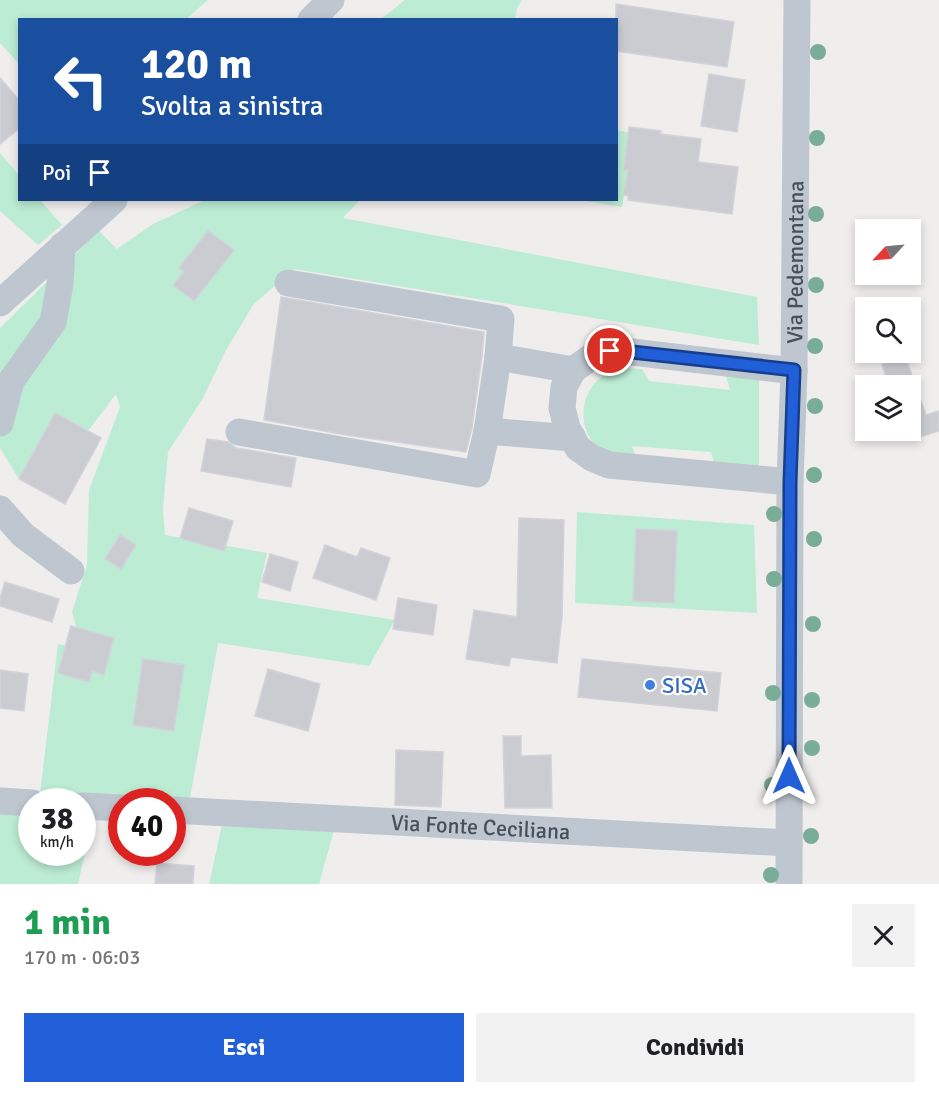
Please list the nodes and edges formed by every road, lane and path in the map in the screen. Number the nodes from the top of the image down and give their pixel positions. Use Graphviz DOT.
graph roads {
  1 [pos="331,0"];
  2 [pos="797,0"];
  3 [pos="313,18"];
  4 [pos="113,201"];
  5 [pos="62,246"];
  6 [pos="288,283"];
  7 [pos="0,303"];
  8 [pos="498,357"];
  9 [pos="573,370"];
  10 [pos="794,370"];
  11 [pos="0,423"];
  12 [pos="487,431"];
  13 [pos="239,432"];
  14 [pos="573,438"];
  15 [pos="790,482"];
  16 [pos="0,509"];
  17 [pos="71,572"];
  18 [pos="0,801"];
  19 [pos="18,802"];
  20 [pos="186,811"];
  21 [pos="789,843"];
  22 [pos="789,884"];
  1 -- 3 [label="street"];
  2 -- 10 [label="street, Via Pedemontana"];
  4 -- 5 [label="street"];
  5 -- 7 [label="street"];
  5 -- 11 [label="street"];
  6 -- 8 [label="street"];
  8 -- 9 [label="street"];
  8 -- 12 [label="street"];
  9 -- 10 [label="street"];
  9 -- 14 [label="street"];
  10 -- 15 [label="street, Via Pedemontana"];
  12 -- 13 [label="street"];
  12 -- 14 [label="street"];
  14 -- 15 [label="street"];
  15 -- 21 [label="street, Via Pedemontana"];
  16 -- 17 [label="street"];
  18 -- 19 [label="street"];
  20 -- 21 [label="street, Via Fonte Ceciliana"];
  21 -- 22 [label="street, Via Pedemontana"];
}
